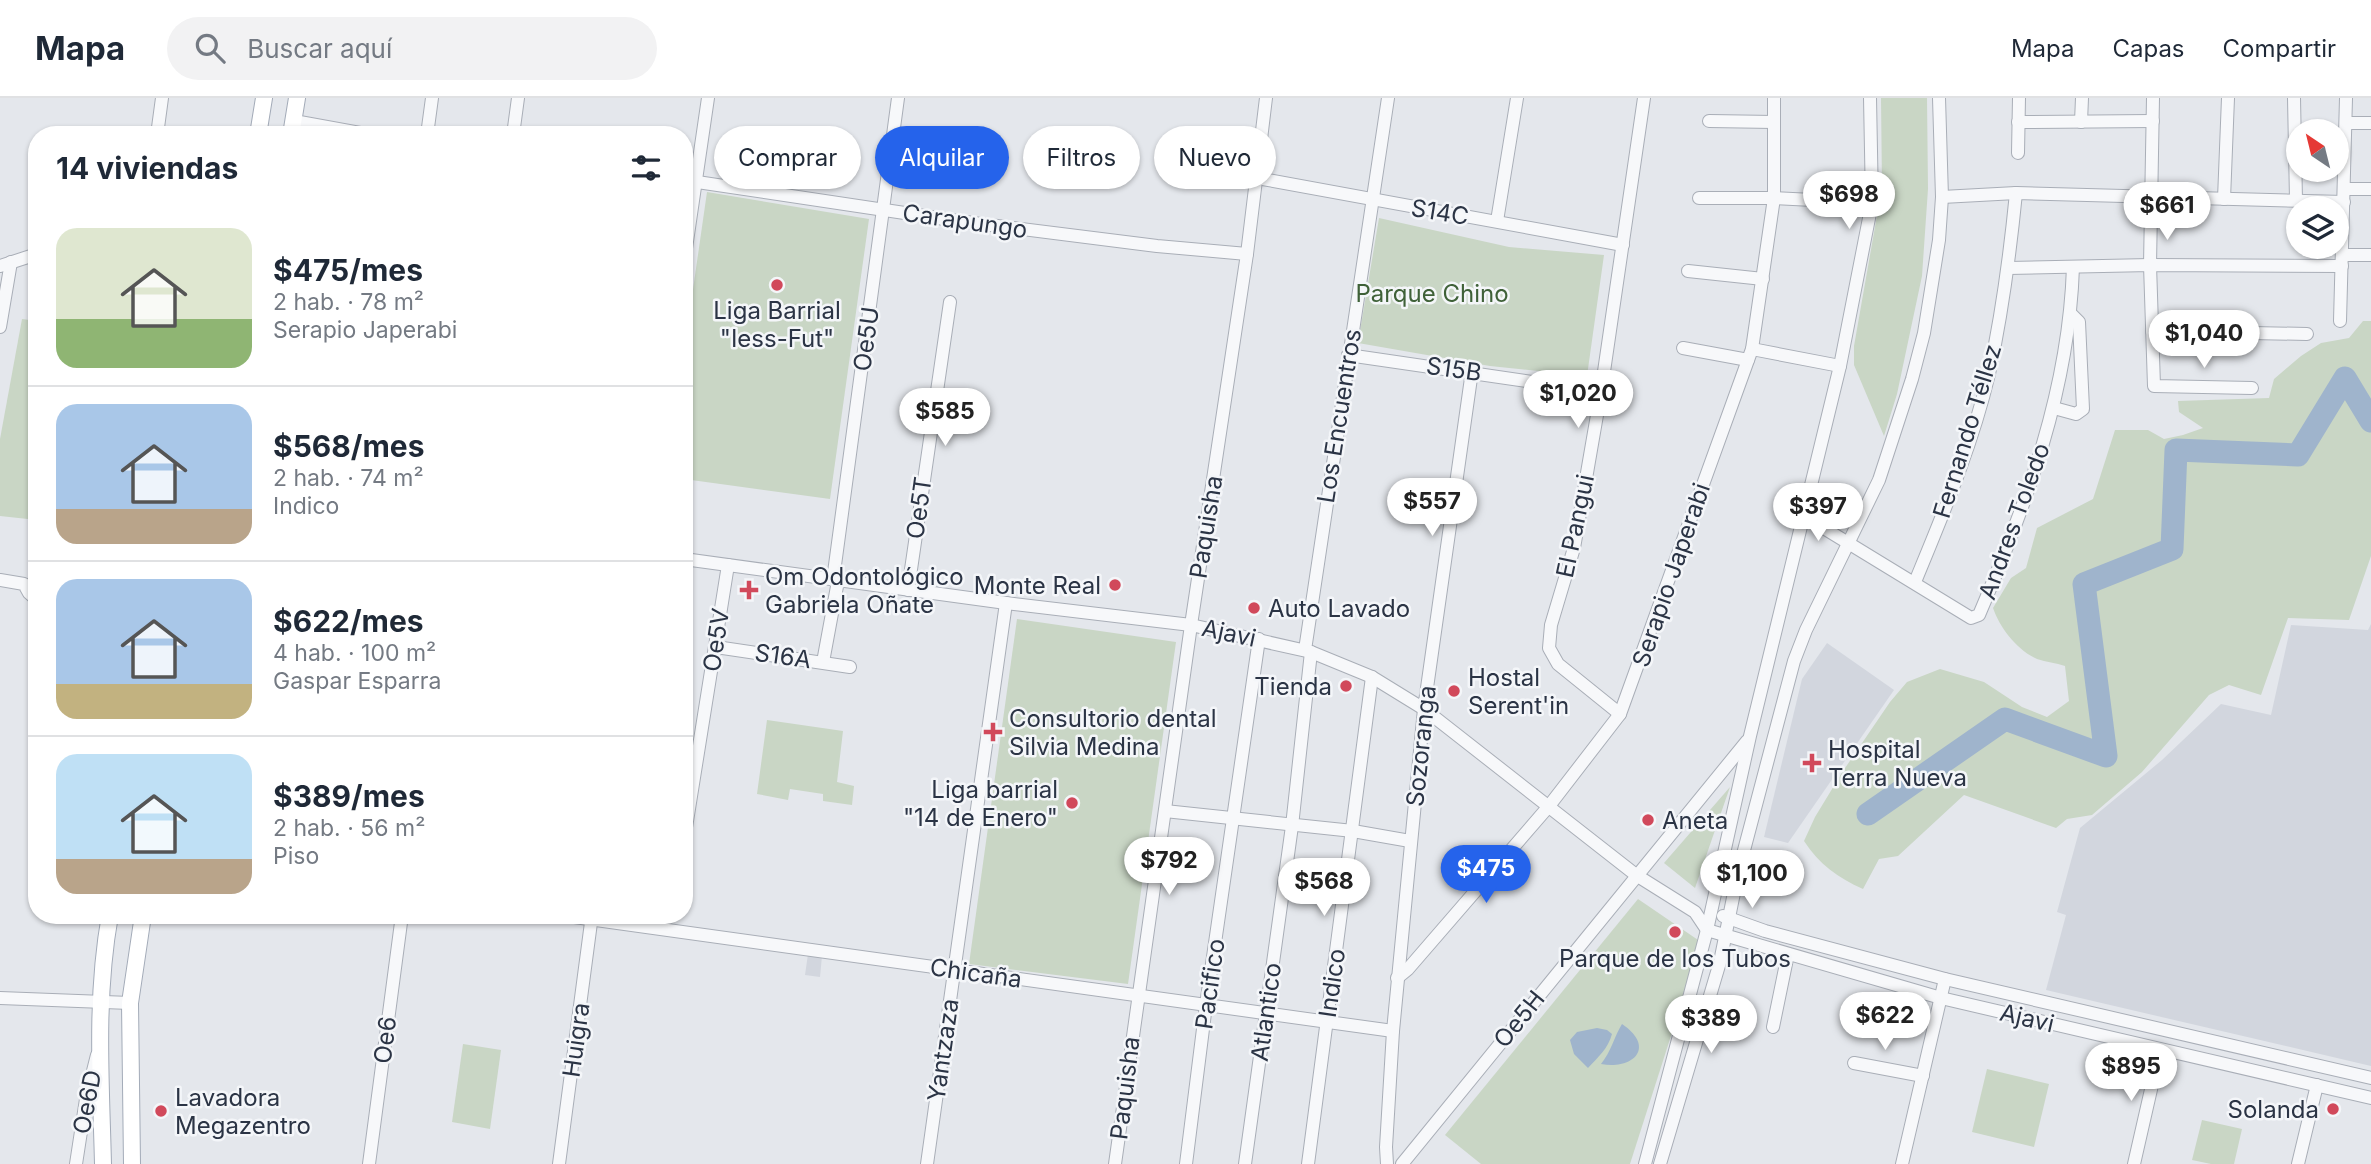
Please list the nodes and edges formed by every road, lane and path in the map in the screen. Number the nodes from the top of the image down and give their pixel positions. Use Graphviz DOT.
graph roads {
  1 [pos="162,98"];
  2 [pos="264,98"];
  3 [pos="298,98"];
  4 [pos="432,98"];
  5 [pos="518,98"];
  6 [pos="708,98"];
  7 [pos="898,98"];
  8 [pos="1266,98"];
  9 [pos="1388,98"];
  10 [pos="1517,98"];
  11 [pos="1644,98"];
  12 [pos="1774,98"];
  13 [pos="1870,98"];
  14 [pos="1940,98"];
  15 [pos="2019,98"];
  16 [pos="2082,98"];
  17 [pos="2153,98"];
  18 [pos="2228,98"];
  19 [pos="2294,98"];
  20 [pos="2346,98"];
  21 [pos="2346,119"];
  22 [pos="1709,121"];
  23 [pos="2153,121"];
  24 [pos="1774,122"];
  25 [pos="2018,122"];
  26 [pos="2081,122"];
  27 [pos="2349,123"];
  28 [pos="2371,123"];
  29 [pos="158,126"];
  30 [pos="259,126"];
  31 [pos="292,126"];
  32 [pos="428,126"];
  33 [pos="514,126"];
  34 [pos="1263,126"];
  35 [pos="2018,153"];
  36 [pos="693,167"];
  37 [pos="693,181"];
  38 [pos="1276,182"];
  39 [pos="2344,182"];
  40 [pos="1256,189"];
  41 [pos="2371,189"];
  42 [pos="2016,193"];
  43 [pos="2344,195"];
  44 [pos="2296,196"];
  45 [pos="2334,196"];
  46 [pos="1942,197"];
  47 [pos="1699,198"];
  48 [pos="1774,198"];
  49 [pos="2151,198"];
  50 [pos="2224,200"];
  51 [pos="2286,200"];
  52 [pos="1374,201"];
  53 [pos="1871,203"];
  54 [pos="883,210"];
  55 [pos="1497,221"];
  56 [pos="1623,245"];
  57 [pos="1247,254"];
  58 [pos="2371,255"];
  59 [pos="28,257"];
  60 [pos="2342,260"];
  61 [pos="6,264"];
  62 [pos="2150,265"];
  63 [pos="2073,267"];
  64 [pos="2008,268"];
  65 [pos="1688,271"];
  66 [pos="1763,279"];
  67 [pos="950,302"];
  68 [pos="2071,314"];
  69 [pos="2340,321"];
  70 [pos="0,327"];
  71 [pos="2151,331"];
  72 [pos="2307,334"];
  73 [pos="1683,348"];
  74 [pos="1348,355"];
  75 [pos="1750,355"];
  76 [pos="1840,366"];
  77 [pos="1472,371"];
  78 [pos="2252,388"];
  79 [pos="1601,392"];
  80 [pos="2054,408"];
  81 [pos="1804,516"];
  82 [pos="1848,542"];
  83 [pos="693,560"];
  84 [pos="728,565"];
  85 [pos="0,580"];
  86 [pos="836,581"];
  87 [pos="1915,582"];
  88 [pos="908,590"];
  89 [pos="28,591"];
  90 [pos="1006,603"];
  91 [pos="1191,625"];
  92 [pos="1259,639"];
  93 [pos="716,647"];
  94 [pos="1308,651"];
  95 [pos="823,662"];
  96 [pos="850,667"];
  97 [pos="1372,677"];
  98 [pos="1424,709"];
  99 [pos="1620,714"];
  100 [pos="1750,736"];
  101 [pos="693,786"];
  102 [pos="1549,806"];
  103 [pos="1166,811"];
  104 [pos="1233,819"];
  105 [pos="1292,826"];
  106 [pos="1353,831"];
  107 [pos="1410,841"];
  108 [pos="1636,875"];
  109 [pos="1712,911"];
  110 [pos="1695,912"];
  111 [pos="1730,919"];
  112 [pos="108,924"];
  113 [pos="142,924"];
  114 [pos="401,924"];
  115 [pos="591,924"];
  116 [pos="640,924"];
  117 [pos="1707,930"];
  118 [pos="1725,937"];
  119 [pos="1788,954"];
  120 [pos="955,970"];
  121 [pos="1398,978"];
  122 [pos="1945,979"];
  123 [pos="1137,995"];
  124 [pos="0,998"];
  125 [pos="1941,998"];
  126 [pos="100,1002"];
  127 [pos="130,1003"];
  128 [pos="1206,1005"];
  129 [pos="1265,1013"];
  130 [pos="1327,1022"];
  131 [pos="1773,1027"];
  132 [pos="1393,1031"];
  133 [pos="100,1041"];
  134 [pos="2160,1050"];
  135 [pos="1854,1063"];
  136 [pos="1923,1076"];
  137 [pos="2371,1078"];
  138 [pos="2317,1085"];
  139 [pos="2371,1098"];
  140 [pos="76,1164"];
  141 [pos="103,1164"];
  142 [pos="132,1164"];
  143 [pos="369,1164"];
  144 [pos="559,1164"];
  145 [pos="927,1164"];
  146 [pos="1115,1164"];
  147 [pos="1186,1164"];
  148 [pos="1245,1164"];
  149 [pos="1308,1164"];
  150 [pos="1387,1164"];
  151 [pos="1402,1164"];
  152 [pos="1645,1164"];
  153 [pos="1660,1164"];
  154 [pos="1902,1164"];
  155 [pos="2134,1164"];
  156 [pos="2298,1164"];
  1 -- 29 [label="street"];
  2 -- 30 [label="main road"];
  3 -- 31 [label="main road"];
  4 -- 32 [label="street"];
  5 -- 33 [label="street"];
  6 -- 36 [label="street"];
  7 -- 54 [label="street, Oe5U"];
  8 -- 34 [label="street, Paquisha"];
  9 -- 52 [label="street, Los Encuentros"];
  10 -- 55 [label="street"];
  11 -- 56 [label="street, El Pangui"];
  12 -- 24 [label="street, Serapio Japerabi"];
  13 -- 53 [label="street"];
  14 -- 46 [label="street"];
  15 -- 25 [label="street"];
  16 -- 26 [label="street"];
  17 -- 23 [label="street"];
  18 -- 50 [label="street"];
  19 -- 44 [label="street"];
  20 -- 21 [label="street"];
  22 -- 24 [label="street"];
  23 -- 26 [label="street"];
  23 -- 49 [label="street"];
  24 -- 48 [label="street, Serapio Japerabi"];
  25 -- 26 [label="street"];
  25 -- 35 [label="street"];
  27 -- 28 [label="street"];
  37 -- 54 [label="street, Carapungo"];
  38 -- 52 [label="street, S14C"];
  39 -- 43 [label="street"];
  40 -- 57 [label="street, Paquisha"];
  41 -- 43 [label="street"];
  42 -- 46 [label="street"];
  42 -- 49 [label="street"];
  42 -- 64 [label="street, Fernando Téllez"];
  43 -- 45 [label="street"];
  43 -- 60 [label="street"];
  46 -- 82 [label="street"];
  47 -- 48 [label="street"];
  48 -- 53 [label="street"];
  48 -- 66 [label="street, Serapio Japerabi"];
  49 -- 50 [label="street"];
  49 -- 62 [label="street"];
  50 -- 51 [label="street"];
  52 -- 55 [label="street, S14C"];
  52 -- 74 [label="street, Los Encuentros"];
  53 -- 76 [label="street"];
  54 -- 57 [label="street, Carapungo"];
  54 -- 86 [label="street, Oe5U"];
  55 -- 56 [label="street, S14C"];
  56 -- 79 [label="street, El Pangui"];
  57 -- 91 [label="street, Paquisha"];
  58 -- 60 [label="street"];
  59 -- 61 [label="street"];
  60 -- 62 [label="street"];
  60 -- 69 [label="street"];
  61 -- 70 [label="street"];
  62 -- 63 [label="street"];
  62 -- 71 [label="street"];
  63 -- 64 [label="street"];
  63 -- 68 [label="street, Andres Toledo"];
  64 -- 87 [label="street, Fernando Téllez"];
  65 -- 66 [label="street"];
  66 -- 75 [label="street, Serapio Japerabi"];
  67 -- 88 [label="street, Oe5T"];
  68 -- 80 [label="street, Andres Toledo"];
  68 -- 80 [label="street"];
  71 -- 72 [label="street"];
  71 -- 78 [label="street"];
  73 -- 75 [label="street"];
  74 -- 77 [label="street, S15B"];
  74 -- 94 [label="street, Los Encuentros"];
  75 -- 76 [label="street"];
  75 -- 99 [label="street, Serapio Japerabi"];
  76 -- 81 [label="street"];
  77 -- 79 [label="street, S15B"];
  77 -- 98 [label="street, Sozoranga"];
  79 -- 99 [label="street, El Pangui"];
  80 -- 87 [label="street, Andres Toledo"];
  81 -- 82 [label="street, Andres Toledo"];
  81 -- 100 [label="street"];
  82 -- 87 [label="street, Andres Toledo"];
  82 -- 111 [label="street"];
  83 -- 84 [label="street, Ajavi"];
  84 -- 86 [label="street, Ajavi"];
  84 -- 93 [label="street, Oe5V"];
  85 -- 89 [label="street"];
  86 -- 88 [label="street, Ajavi"];
  86 -- 95 [label="street, Oe5U"];
  88 -- 90 [label="street, Ajavi"];
  90 -- 91 [label="street, Ajavi"];
  90 -- 120 [label="street, Yantzaza"];
  91 -- 92 [label="street, Ajavi"];
  91 -- 103 [label="street, Paquisha"];
  92 -- 94 [label="street, Ajavi"];
  92 -- 104 [label="street, Pacifico"];
  93 -- 95 [label="street, S16A"];
  93 -- 101 [label="street, Oe5V"];
  94 -- 97 [label="street, Ajavi"];
  94 -- 105 [label="street, Atlantico"];
  95 -- 96 [label="street, S16A"];
  97 -- 98 [label="street, Ajavi"];
  97 -- 106 [label="street, Indico"];
  98 -- 102 [label="street, Ajavi"];
  98 -- 107 [label="street, Sozoranga"];
  99 -- 102 [label="street, Serapio Japerabi"];
  100 -- 108 [label="street, Oe5H"];
  100 -- 109 [label="street"];
  102 -- 108 [label="street, Ajavi"];
  102 -- 121 [label="street, Serapio Japerabi"];
  103 -- 104 [label="street"];
  103 -- 123 [label="street, Paquisha"];
  104 -- 105 [label="street"];
  104 -- 128 [label="street, Pacifico"];
  105 -- 106 [label="street"];
  105 -- 129 [label="street, Atlantico"];
  106 -- 107 [label="street"];
  106 -- 130 [label="street, Indico"];
  107 -- 121 [label="street, Sozoranga"];
  108 -- 110 [label="street, Ajavi"];
  108 -- 151 [label="street, Oe5H"];
  109 -- 110 [label="street, Ajavi"];
  109 -- 111 [label="street, Ajavi"];
  109 -- 117 [label="street"];
  110 -- 117 [label="street, Ajavi"];
  111 -- 118 [label="street"];
  111 -- 122 [label="street, Ajavi"];
  112 -- 126 [label="main road"];
  113 -- 127 [label="main road"];
  114 -- 143 [label="street, Oe6"];
  115 -- 144 [label="street, Huigra"];
  116 -- 120 [label="street, Chicaña"];
  117 -- 118 [label="street, Ajavi"];
  117 -- 152 [label="street"];
  118 -- 119 [label="street, Ajavi"];
  118 -- 153 [label="street"];
  119 -- 125 [label="street, Ajavi"];
  119 -- 131 [label="street"];
  120 -- 123 [label="street, Chicaña"];
  120 -- 145 [label="street, Yantzaza"];
  121 -- 132 [label="street, Sozoranga"];
  122 -- 125 [label="street"];
  122 -- 137 [label="street, Ajavi"];
  123 -- 128 [label="street, Chicaña"];
  123 -- 146 [label="street, Paquisha"];
  124 -- 126 [label="street"];
  125 -- 134 [label="street, Ajavi"];
  125 -- 136 [label="street"];
  126 -- 127 [label="street"];
  126 -- 133 [label="main road"];
  127 -- 142 [label="main road"];
  128 -- 129 [label="street, Chicaña"];
  128 -- 147 [label="street, Pacifico"];
  129 -- 130 [label="street, Chicaña"];
  129 -- 148 [label="street, Atlantico"];
  130 -- 132 [label="street, Chicaña"];
  130 -- 149 [label="street, Indico"];
  132 -- 150 [label="street, Sozoranga"];
  133 -- 140 [label="street, Oe6D"];
  133 -- 141 [label="main road"];
  134 -- 138 [label="street, Ajavi"];
  134 -- 155 [label="street"];
  135 -- 136 [label="street"];
  136 -- 154 [label="street"];
  138 -- 139 [label="street, Ajavi"];
  138 -- 156 [label="street"];
}
